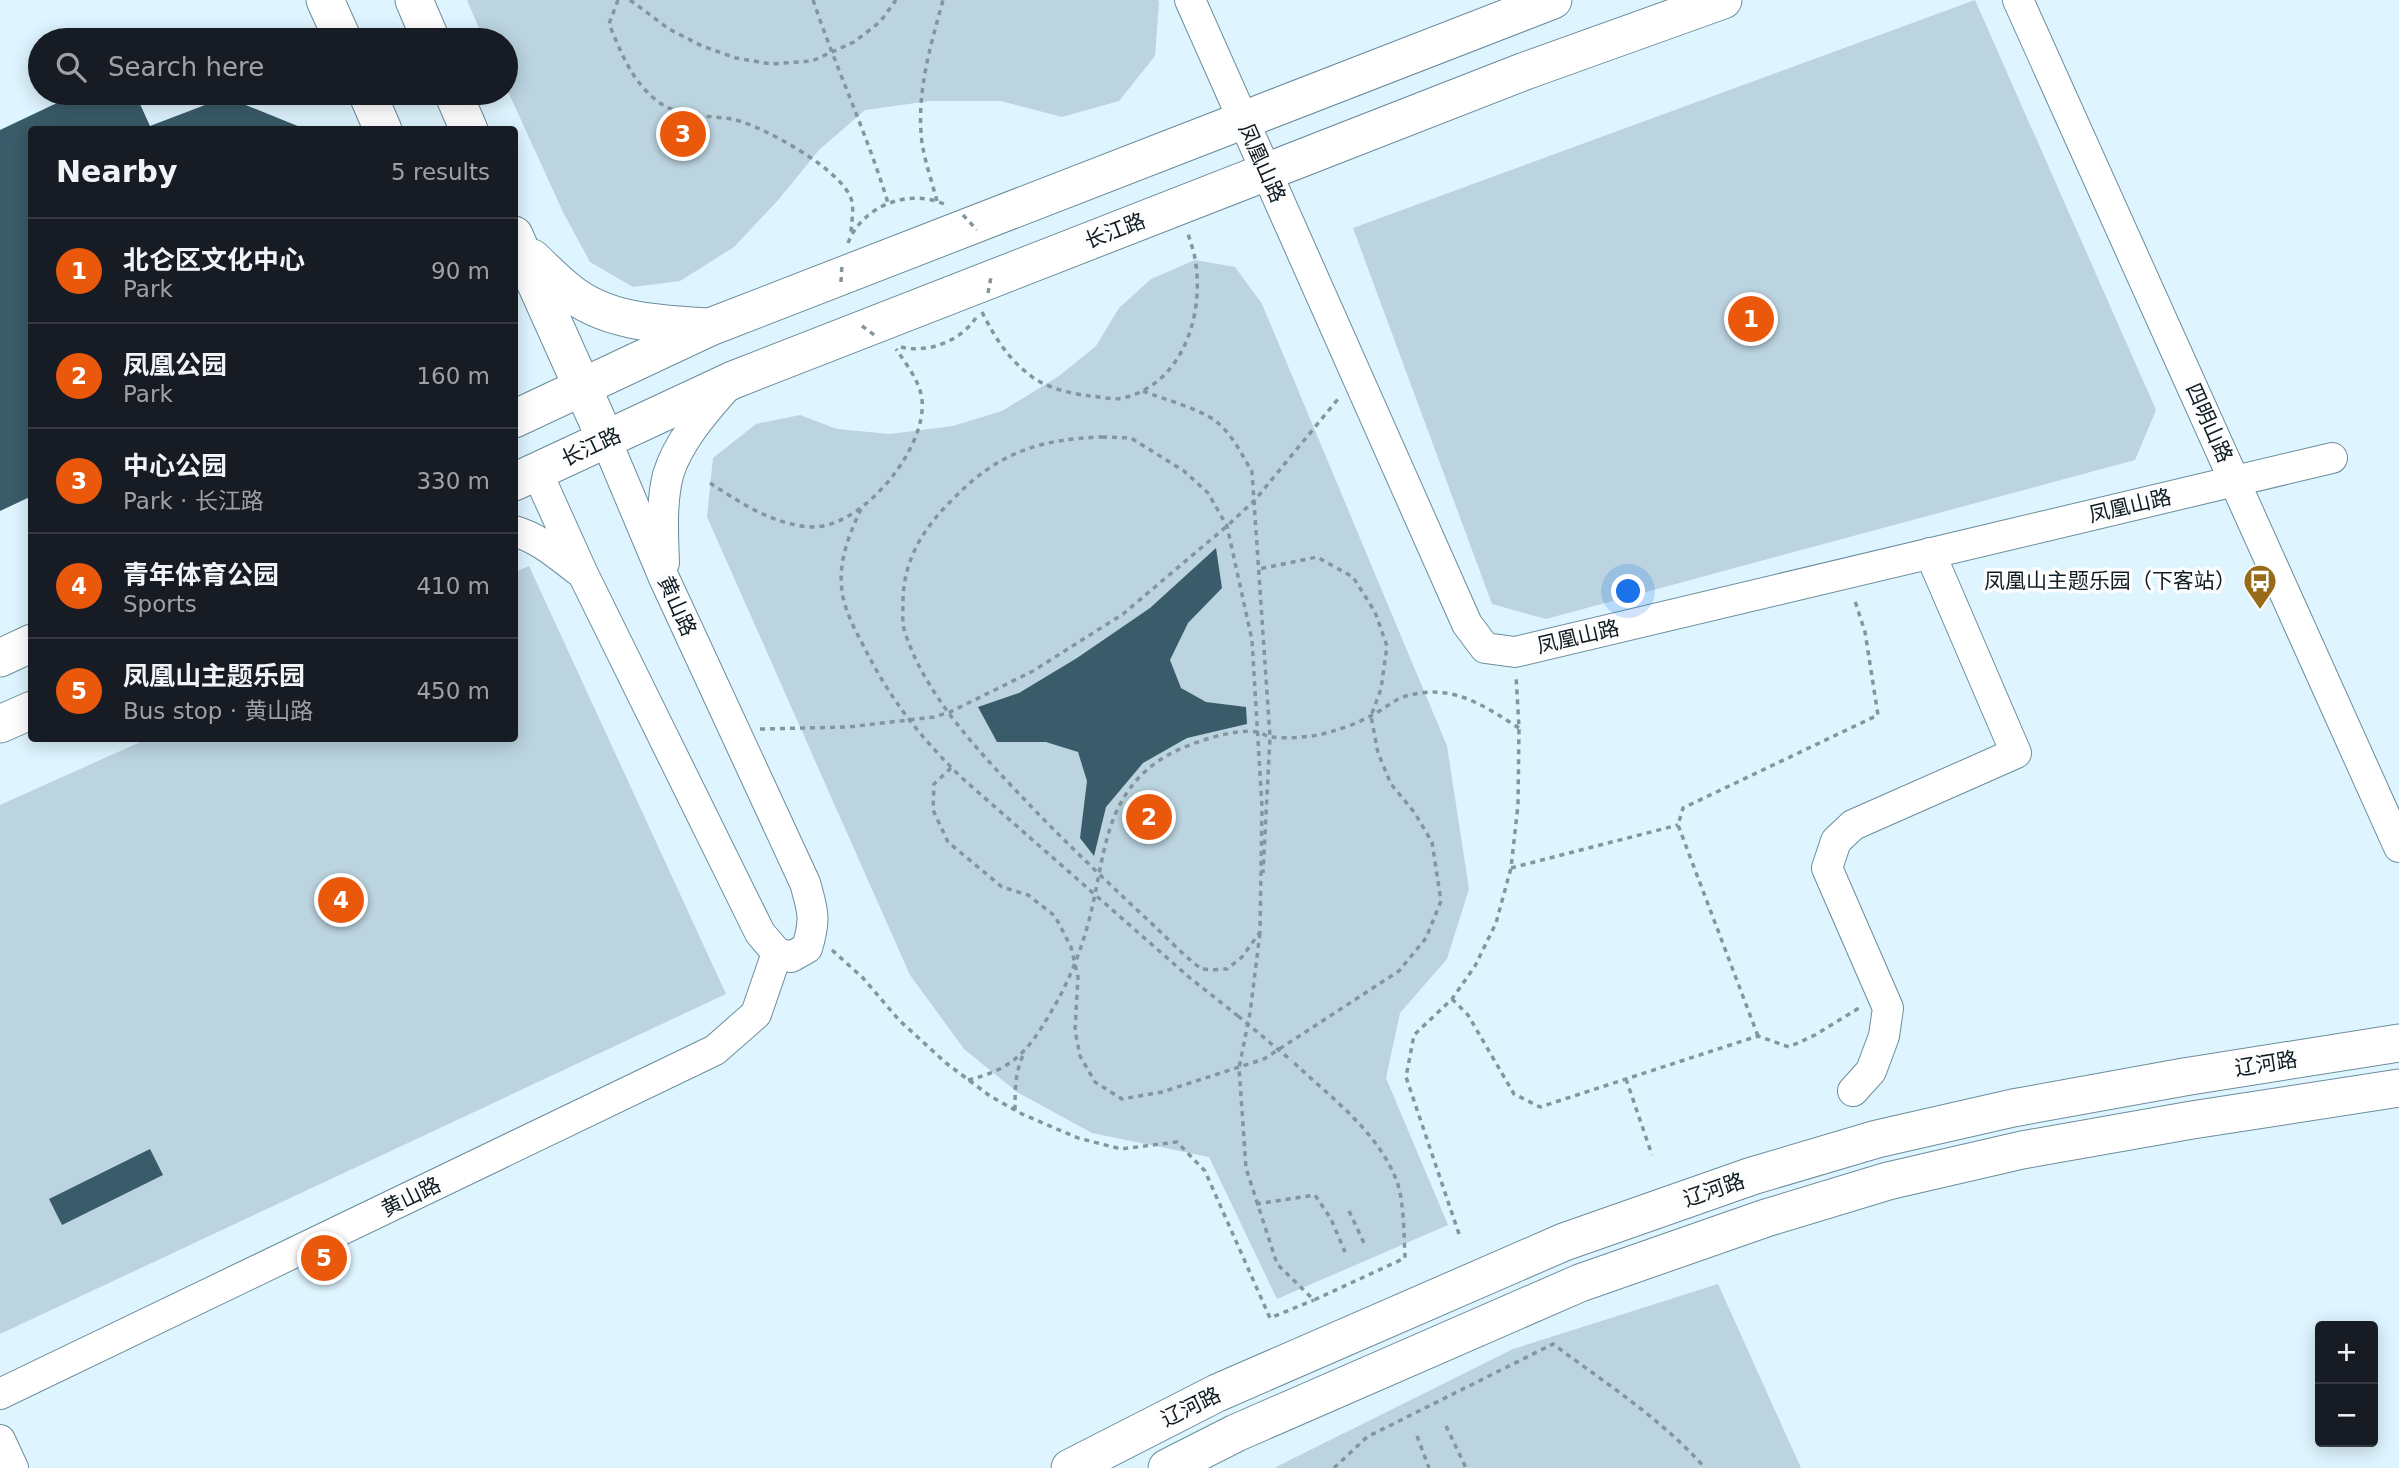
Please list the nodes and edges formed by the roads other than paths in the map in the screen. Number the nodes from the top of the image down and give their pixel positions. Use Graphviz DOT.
graph roads {
  1 [pos="325,0"];
  2 [pos="414,0"];
  3 [pos="1190,0"];
  4 [pos="1553,0"];
  5 [pos="1723,0"];
  6 [pos="2018,0"];
  7 [pos="338,28"];
  8 [pos="426,28"];
  9 [pos="372,105"];
  10 [pos="458,105"];
  11 [pos="1243,120"];
  12 [pos="381,126"];
  13 [pos="467,126"];
  14 [pos="1266,172"];
  15 [pos="518,242"];
  16 [pos="518,244"];
  17 [pos="710,327"];
  18 [pos="733,380"];
  19 [pos="583,387"];
  20 [pos="518,418"];
  21 [pos="518,439"];
  22 [pos="606,440"];
  23 [pos="2332,458"];
  24 [pos="526,477"];
  25 [pos="2234,481"];
  26 [pos="518,532"];
  27 [pos="1930,553"];
  28 [pos="583,574"];
  29 [pos="664,578"];
  30 [pos="28,645"];
  31 [pos="0,657"];
  32 [pos="28,712"];
  33 [pos="0,724"];
  34 [pos="2399,847"];
  35 [pos="777,953"];
  36 [pos="2399,1043"];
  37 [pos="2399,1088"];
  38 [pos="1853,1091"];
  39 [pos="0,1394"];
  40 [pos="0,1440"];
  41 [pos="13,1468"];
  42 [pos="1070,1468"];
  43 [pos="1167,1468"];
  1 -- 7 [label="main road"];
  2 -- 8 [label="main road"];
  3 -- 11 [label="street, 凤凰山路"];
  4 -- 11 [label="main road"];
  5 -- 14 [label="main road, 长江路"];
  6 -- 25 [label="street, 四明山路"];
  9 -- 12 [label="main road"];
  10 -- 13 [label="main road"];
  11 -- 14 [label="street, 凤凰山路"];
  11 -- 17 [label="main road"];
  14 -- 18 [label="main road, 长江路"];
  14 -- 27 [label="street, 凤凰山路"];
  15 -- 17 [label="main road"];
  16 -- 19 [label="main road, 黄山路"];
  17 -- 19 [label="main road"];
  18 -- 22 [label="main road, 长江路"];
  18 -- 29 [label="street"];
  19 -- 20 [label="main road"];
  19 -- 22 [label="main road, 黄山路"];
  21 -- 24 [label="main road"];
  22 -- 24 [label="main road, 长江路"];
  22 -- 29 [label="street, 黄山路"];
  23 -- 25 [label="street, 凤凰山路"];
  24 -- 28 [label="street"];
  25 -- 27 [label="street, 凤凰山路"];
  25 -- 34 [label="street, 四明山路"];
  26 -- 28 [label="street"];
  27 -- 38 [label="street"];
  28 -- 35 [label="street"];
  29 -- 35 [label="street, 黄山路"];
  30 -- 31 [label="main road"];
  32 -- 33 [label="main road"];
  35 -- 39 [label="street, 黄山路"];
  36 -- 42 [label="main road, 辽河路"];
  37 -- 43 [label="main road, 辽河路"];
  40 -- 41 [label="street"];
}
